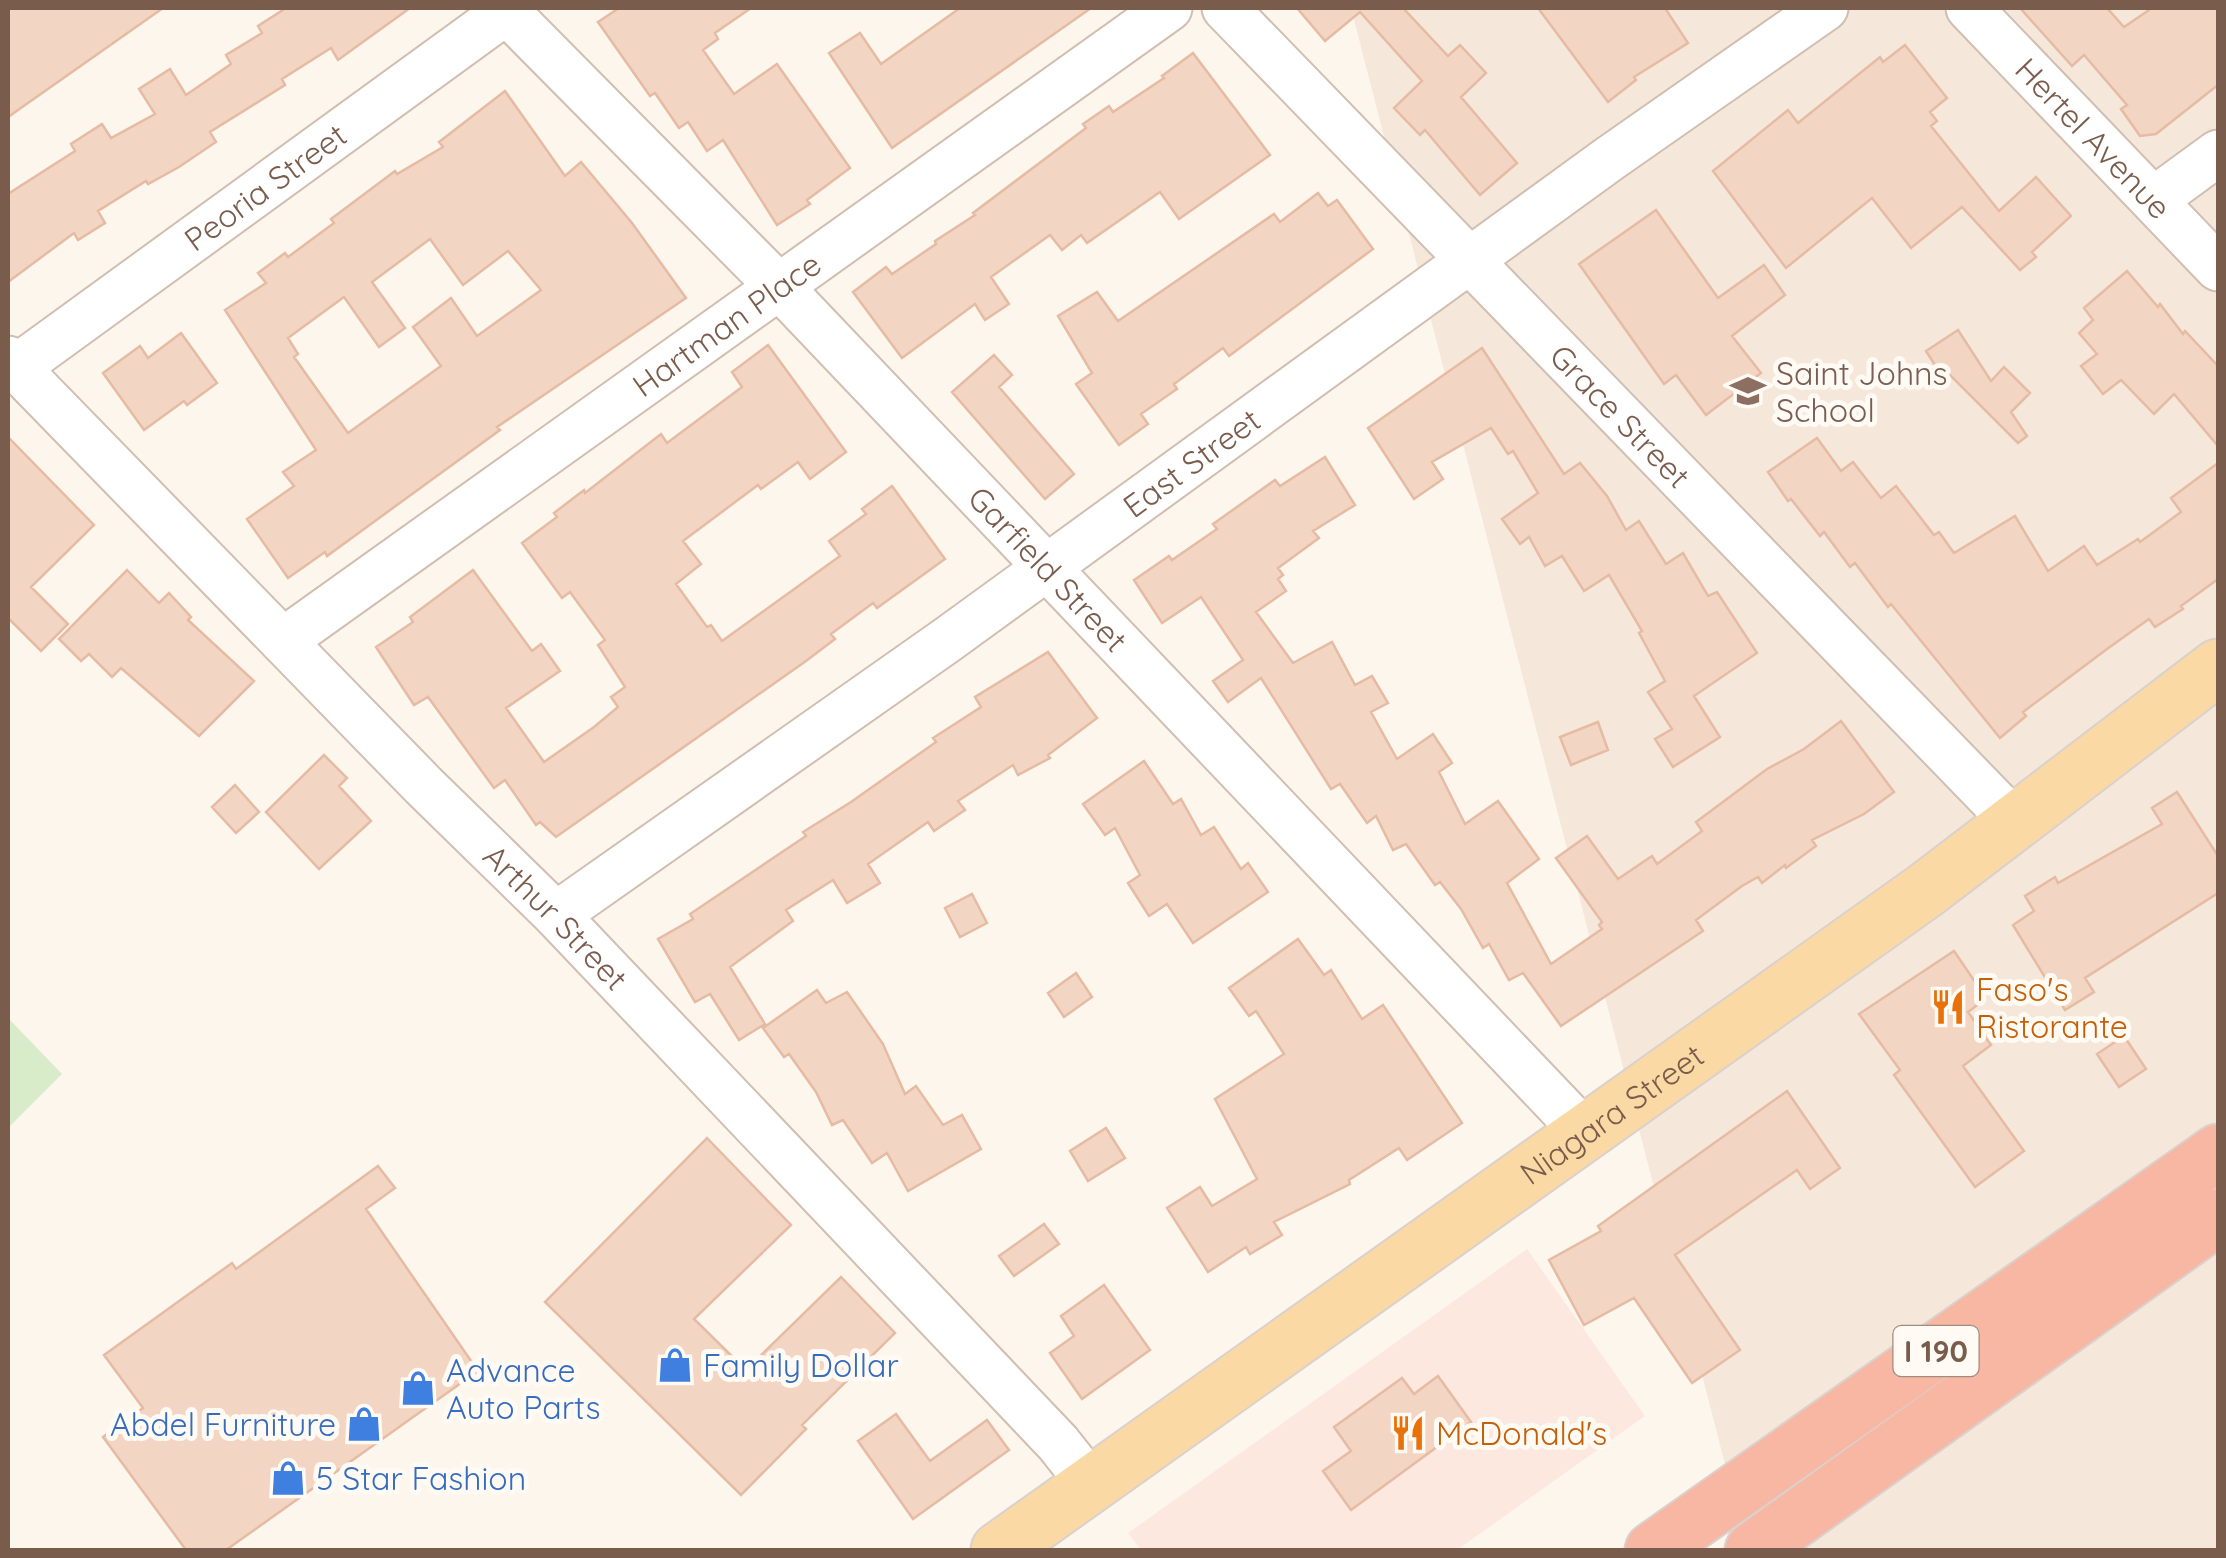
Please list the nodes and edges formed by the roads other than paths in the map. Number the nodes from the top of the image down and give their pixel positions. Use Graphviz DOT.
graph roads {
  1 [pos="1170,8"];
  2 [pos="1225,8"];
  3 [pos="1825,8"];
  4 [pos="1969,8"];
  5 [pos="507,9"];
  6 [pos="2218,152"];
  7 [pos="2155,199"];
  8 [pos="1472,260"];
  9 [pos="2218,268"];
  10 [pos="778,286"];
  11 [pos="12,364"];
  12 [pos="1048,567"];
  13 [pos="283,641"];
  14 [pos="2218,667"];
  15 [pos="2016,824"];
  16 [pos="556,915"];
  17 [pos="1587,1134"];
  18 [pos="2218,1152"];
  19 [pos="2218,1217"];
  20 [pos="1092,1486"];
  21 [pos="1000,1550"];
  22 [pos="1653,1550"];
  23 [pos="1753,1550"];
  1 -- 10 [label="street, Hartman Place"];
  2 -- 8 [label="street, Grace Street"];
  3 -- 8 [label="street, East Street"];
  4 -- 7 [label="street, Hertel Avenue"];
  5 -- 10 [label="street, Garfield Street"];
  5 -- 11 [label="street, Peoria Street"];
  6 -- 7 [label="street"];
  7 -- 9 [label="street, Hertel Avenue"];
  8 -- 12 [label="street, East Street"];
  8 -- 15 [label="street, Grace Street"];
  10 -- 12 [label="street, Garfield Street"];
  10 -- 13 [label="street, Hartman Place"];
  11 -- 13 [label="street, Arthur Street"];
  12 -- 16 [label="street, East Street"];
  12 -- 17 [label="street, Garfield Street"];
  13 -- 16 [label="street, Arthur Street"];
  14 -- 15 [label="main road, Niagara Street"];
  15 -- 17 [label="main road, Niagara Street"];
  16 -- 20 [label="street, Arthur Street"];
  17 -- 20 [label="main road, Niagara Street"];
  18 -- 22 [label="highway, I 190"];
  19 -- 23 [label="highway, I 190"];
  20 -- 21 [label="main road, Niagara Street"];
}
